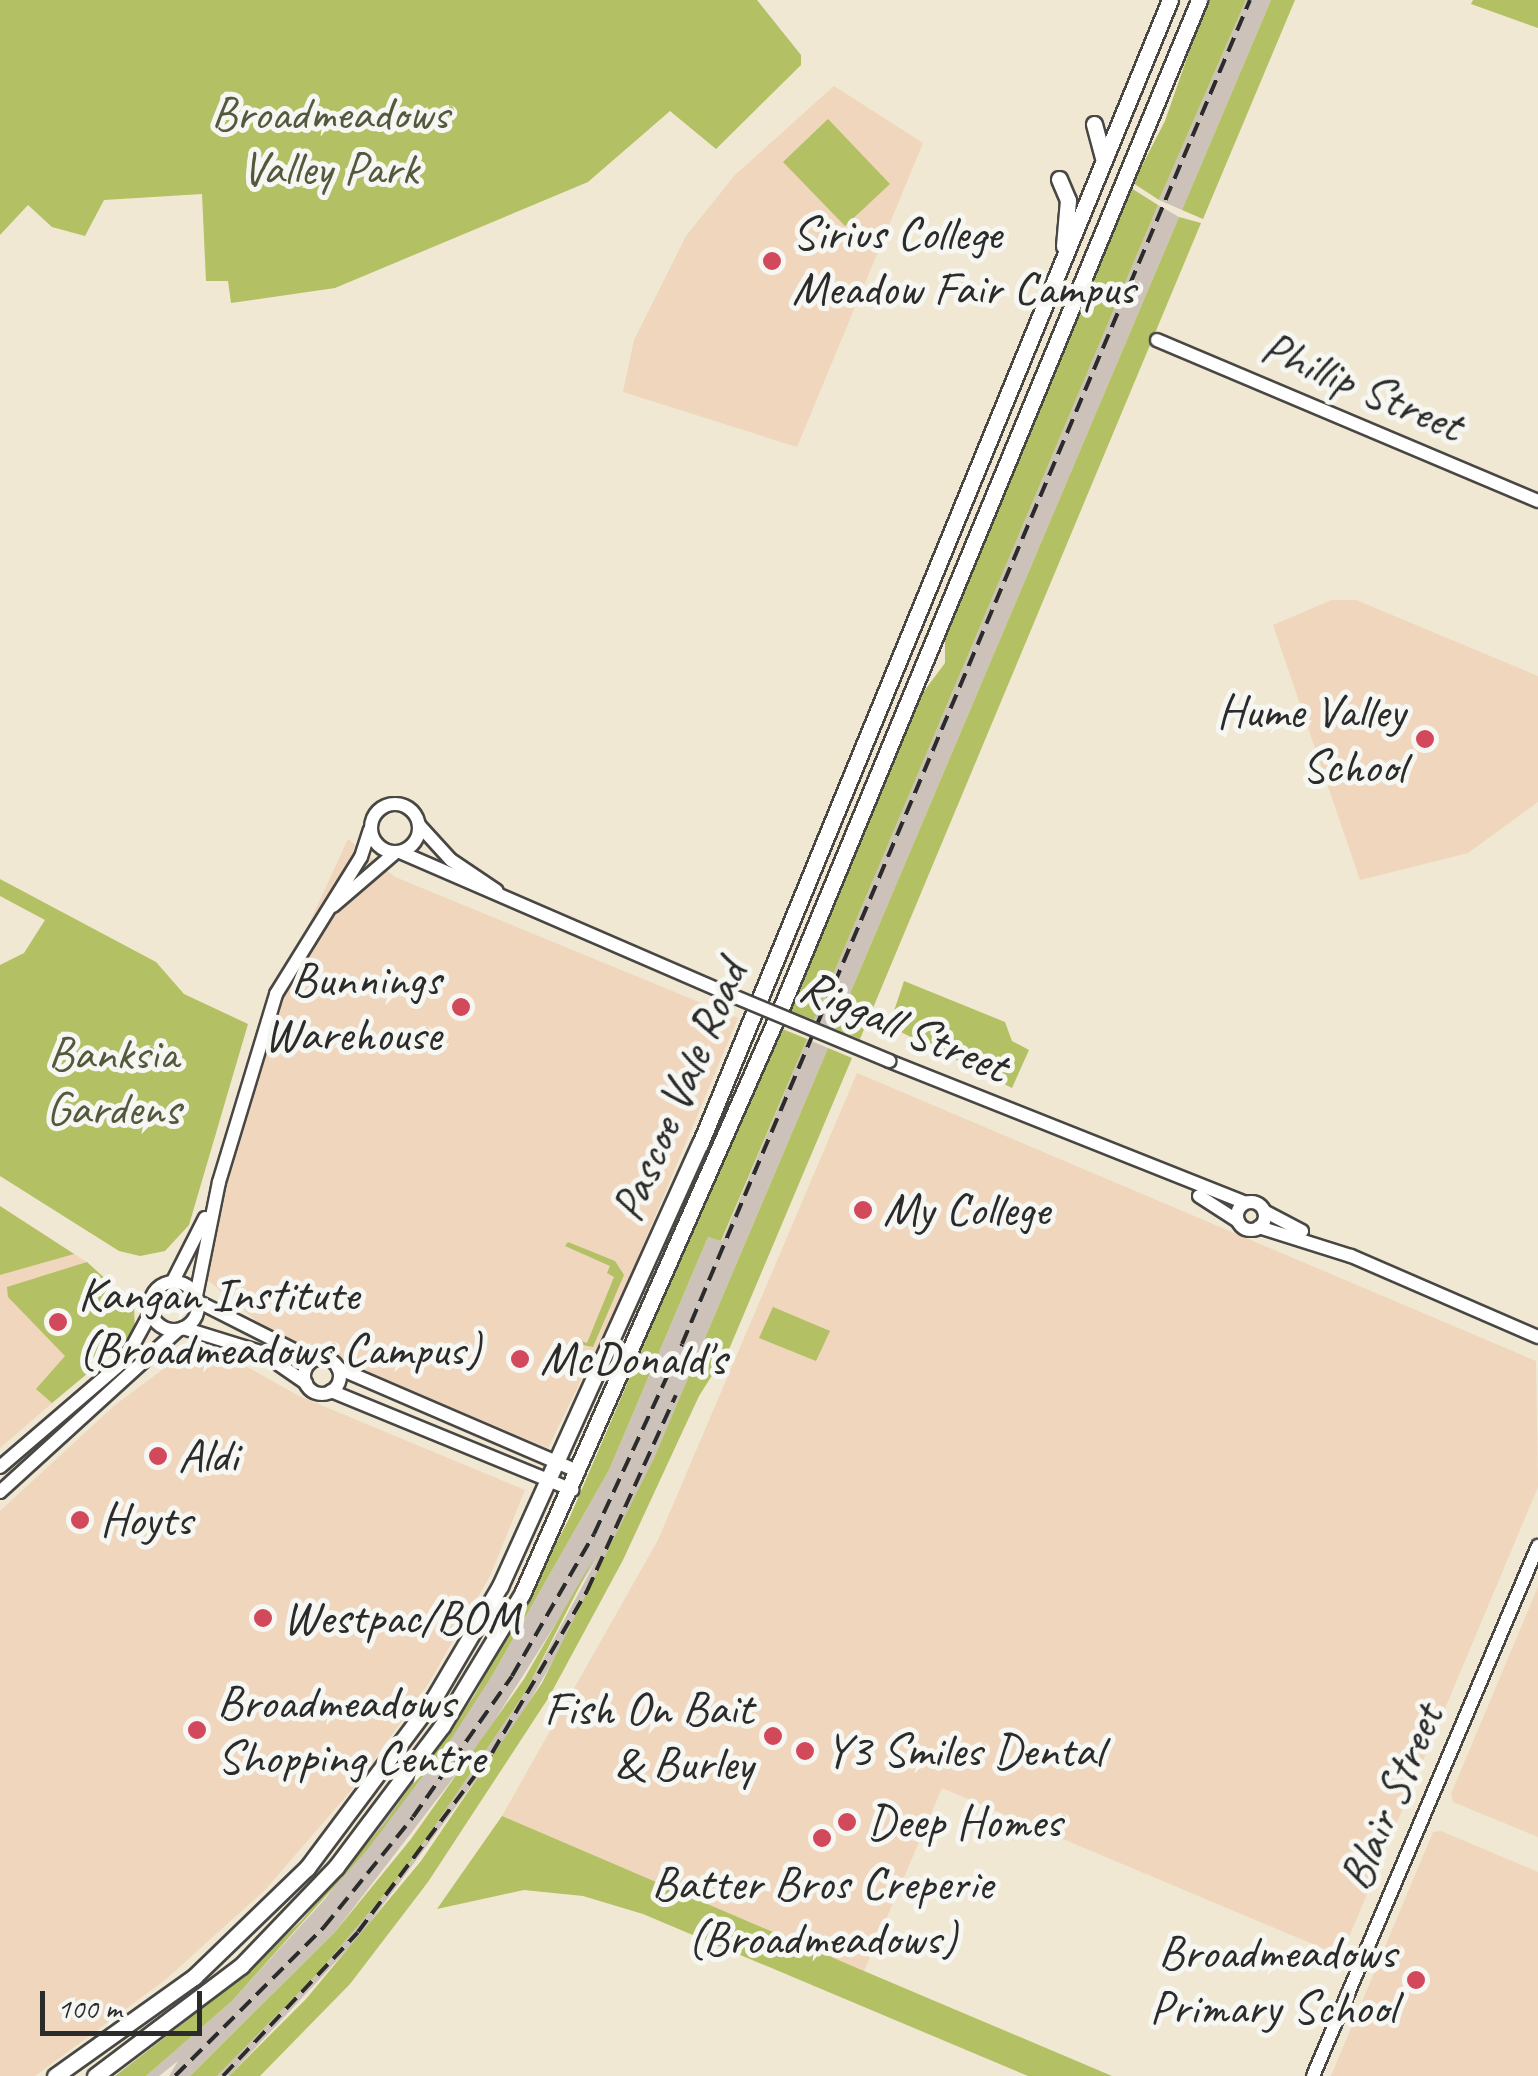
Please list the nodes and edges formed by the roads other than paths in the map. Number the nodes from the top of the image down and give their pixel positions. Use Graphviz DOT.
graph roads {
  1 [pos="1170,0"];
  2 [pos="1199,0"];
  3 [pos="1094,124"];
  4 [pos="1104,161"];
  5 [pos="1059,179"];
  6 [pos="1063,260"];
  7 [pos="1157,340"];
  8 [pos="1538,501"];
  9 [pos="869,795"];
  10 [pos="419,825"];
  11 [pos="370,830"];
  12 [pos="398,852"];
  13 [pos="515,903"];
  14 [pos="797,908"];
  15 [pos="322,915"];
  16 [pos="1042,1124"];
  17 [pos="219,1182"];
  18 [pos="1245,1203"];
  19 [pos="1264,1212"];
  20 [pos="1238,1221"];
  21 [pos="1259,1227"];
  22 [pos="676,1254"];
  23 [pos="1351,1256"];
  24 [pos="644,1268"];
  25 [pos="172,1282"];
  26 [pos="196,1299"];
  27 [pos="150,1312"];
  28 [pos="180,1329"];
  29 [pos="1534,1333"];
  30 [pos="314,1360"];
  31 [pos="338,1368"];
  32 [pos="306,1383"];
  33 [pos="330,1391"];
  34 [pos="559,1463"];
  35 [pos="0,1467"];
  36 [pos="579,1472"];
  37 [pos="552,1482"];
  38 [pos="572,1490"];
  39 [pos="0,1492"];
  40 [pos="1538,1546"];
  41 [pos="55,2076"];
  42 [pos="95,2076"];
  43 [pos="1313,2076"];
  1 -- 4 [label="main road, Pascoe Vale Road"];
  2 -- 9 [label="main road, Pascoe Vale Road"];
  3 -- 4 [label="main road"];
  4 -- 6 [label="main road, Pascoe Vale Road"];
  5 -- 6 [label="main road"];
  6 -- 14 [label="main road, Pascoe Vale Road"];
  7 -- 8 [label="street, Phillip Street"];
  9 -- 14 [label="main road"];
  9 -- 22 [label="main road, Pascoe Vale Road"];
  10 -- 11 [label="street"];
  10 -- 12 [label="street"];
  10 -- 13 [label="street, Riggall Street"];
  11 -- 12 [label="street"];
  11 -- 15 [label="street"];
  12 -- 13 [label="street, Riggall Street"];
  12 -- 15 [label="street"];
  13 -- 16 [label="street, Riggall Street, bridge"];
  14 -- 24 [label="main road, Pascoe Vale Road"];
  15 -- 17 [label="street"];
  16 -- 18 [label="street, Riggall Street"];
  16 -- 20 [label="street, Riggall Street"];
  17 -- 25 [label="street"];
  17 -- 26 [label="street"];
  18 -- 19 [label="street, Riggall Street"];
  18 -- 20 [label="street"];
  19 -- 21 [label="street"];
  19 -- 23 [label="street"];
  20 -- 21 [label="street, Riggall Street"];
  21 -- 23 [label="street"];
  22 -- 24 [label="main road"];
  22 -- 36 [label="main road, Pascoe Vale Road"];
  23 -- 29 [label="street"];
  24 -- 34 [label="main road, Pascoe Vale Road"];
  25 -- 26 [label="street"];
  25 -- 27 [label="street"];
  26 -- 28 [label="street"];
  26 -- 30 [label="street"];
  27 -- 28 [label="street"];
  27 -- 35 [label="street"];
  28 -- 32 [label="street"];
  28 -- 39 [label="street"];
  30 -- 31 [label="street"];
  30 -- 32 [label="street"];
  31 -- 33 [label="street"];
  31 -- 34 [label="street"];
  32 -- 33 [label="street"];
  33 -- 37 [label="street"];
  34 -- 36 [label="street"];
  34 -- 37 [label="main road, Pascoe Vale Road"];
  36 -- 38 [label="main road, Pascoe Vale Road"];
  37 -- 38 [label="street"];
  37 -- 41 [label="main road, Pascoe Vale Road"];
  38 -- 42 [label="main road, Pascoe Vale Road"];
  40 -- 43 [label="street, Blair Street"];
}
